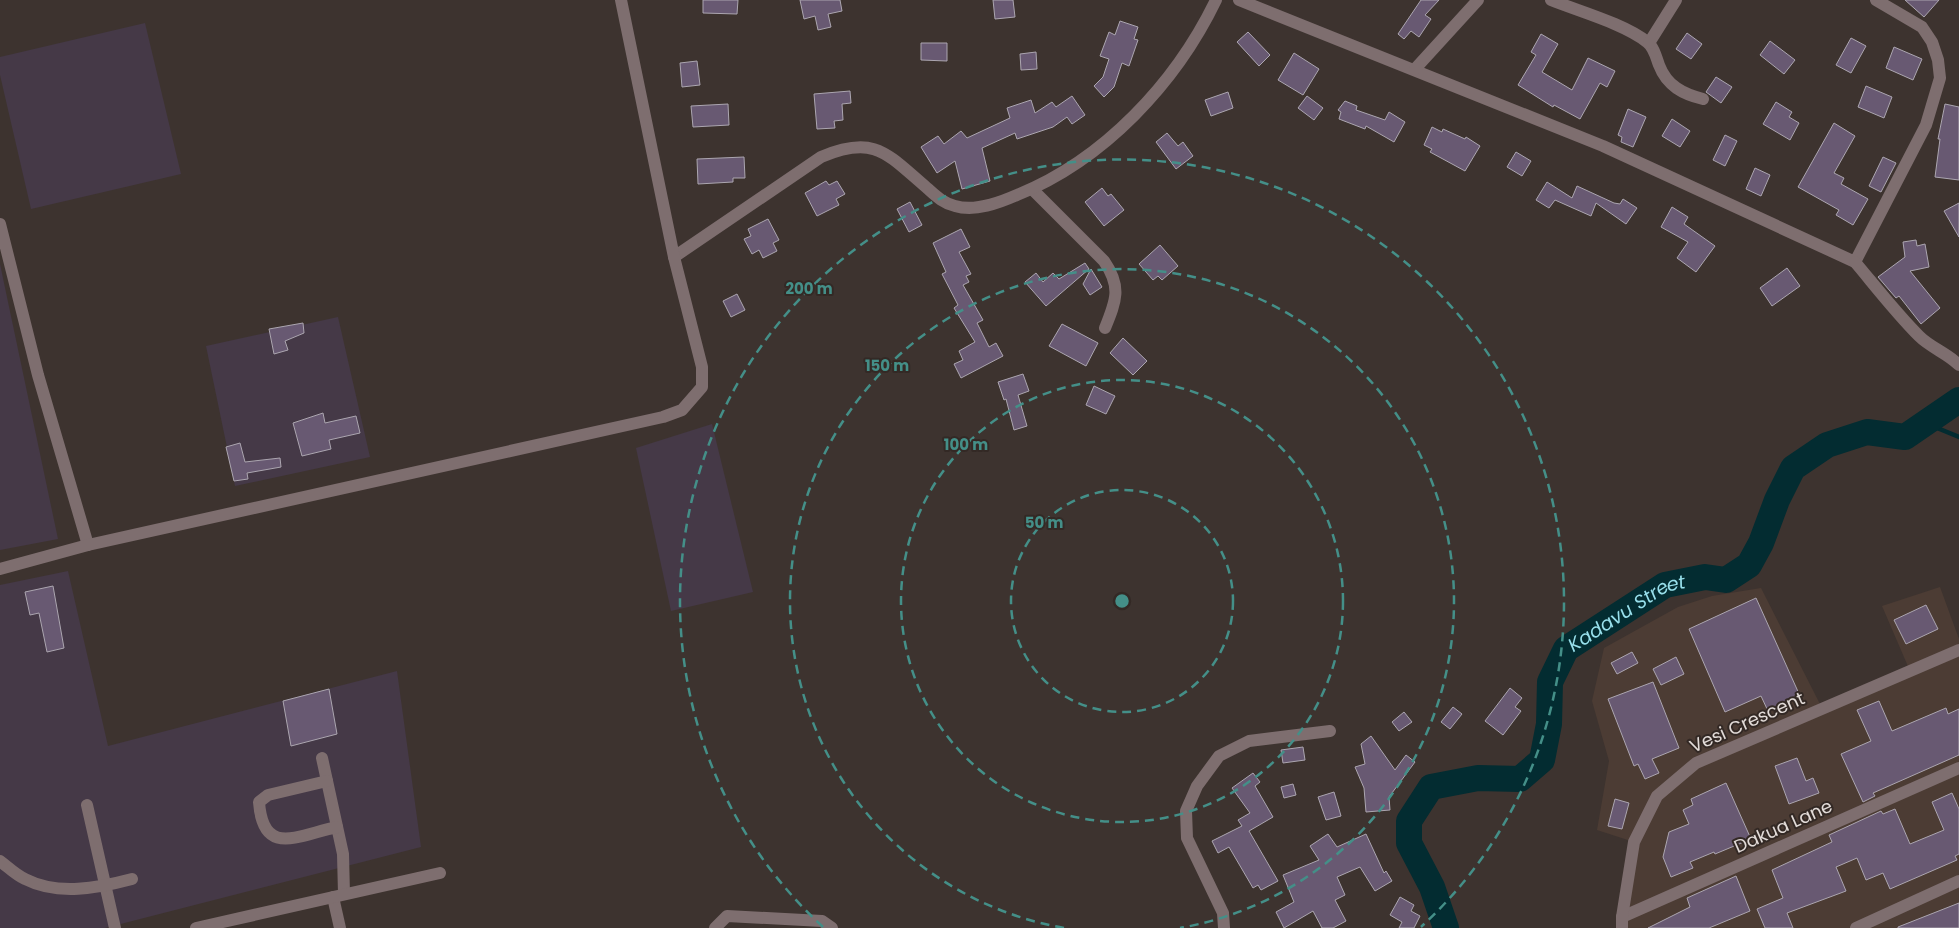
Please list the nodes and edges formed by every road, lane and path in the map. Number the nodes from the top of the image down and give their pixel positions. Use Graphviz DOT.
graph roads {
  1 [pos="621,0"];
  2 [pos="1216,0"];
  3 [pos="1239,0"];
  4 [pos="1478,0"];
  5 [pos="1551,0"];
  6 [pos="1676,0"];
  7 [pos="1876,0"];
  8 [pos="1649,43"];
  9 [pos="1414,69"];
  10 [pos="1703,98"];
  11 [pos="1032,189"];
  12 [pos="0,224"];
  13 [pos="674,257"];
  14 [pos="1855,262"];
  15 [pos="1105,328"];
  16 [pos="1959,365"];
  17 [pos="88,545"];
  18 [pos="0,569"];
  19 [pos="1959,650"];
  20 [pos="1330,731"];
  21 [pos="322,758"];
  22 [pos="1959,768"];
  23 [pos="327,781"];
  24 [pos="88,805"];
  25 [pos="337,827"];
  26 [pos="0,861"];
  27 [pos="440,873"];
  28 [pos="132,879"];
  29 [pos="1959,881"];
  30 [pos="106,886"];
  31 [pos="338,896"];
  32 [pos="1622,922"];
  33 [pos="115,928"];
  34 [pos="196,928"];
  35 [pos="340,928"];
  36 [pos="715,928"];
  37 [pos="832,928"];
  38 [pos="1224,928"];
  39 [pos="1856,928"];
  1 -- 13 [label="street"];
  2 -- 11 [label="street"];
  3 -- 9 [label="street"];
  4 -- 9 [label="street"];
  5 -- 8 [label="street"];
  6 -- 8 [label="street"];
  7 -- 14 [label="street"];
  8 -- 10 [label="street"];
  9 -- 14 [label="street"];
  11 -- 13 [label="street"];
  11 -- 15 [label="street"];
  12 -- 17 [label="street"];
  13 -- 17 [label="street"];
  14 -- 16 [label="street"];
  17 -- 18 [label="street"];
  19 -- 32 [label="street, Vesi Crescent"];
  20 -- 38 [label="street"];
  21 -- 23 [label="street"];
  22 -- 32 [label="street, Dakua Lane"];
  23 -- 25 [label="street"];
  23 -- 25 [label="street"];
  24 -- 30 [label="street"];
  25 -- 31 [label="street"];
  26 -- 30 [label="street"];
  27 -- 31 [label="street"];
  28 -- 30 [label="street"];
  29 -- 39 [label="street"];
  30 -- 33 [label="street"];
  31 -- 34 [label="street"];
  31 -- 35 [label="street"];
  36 -- 37 [label="street"];
}
